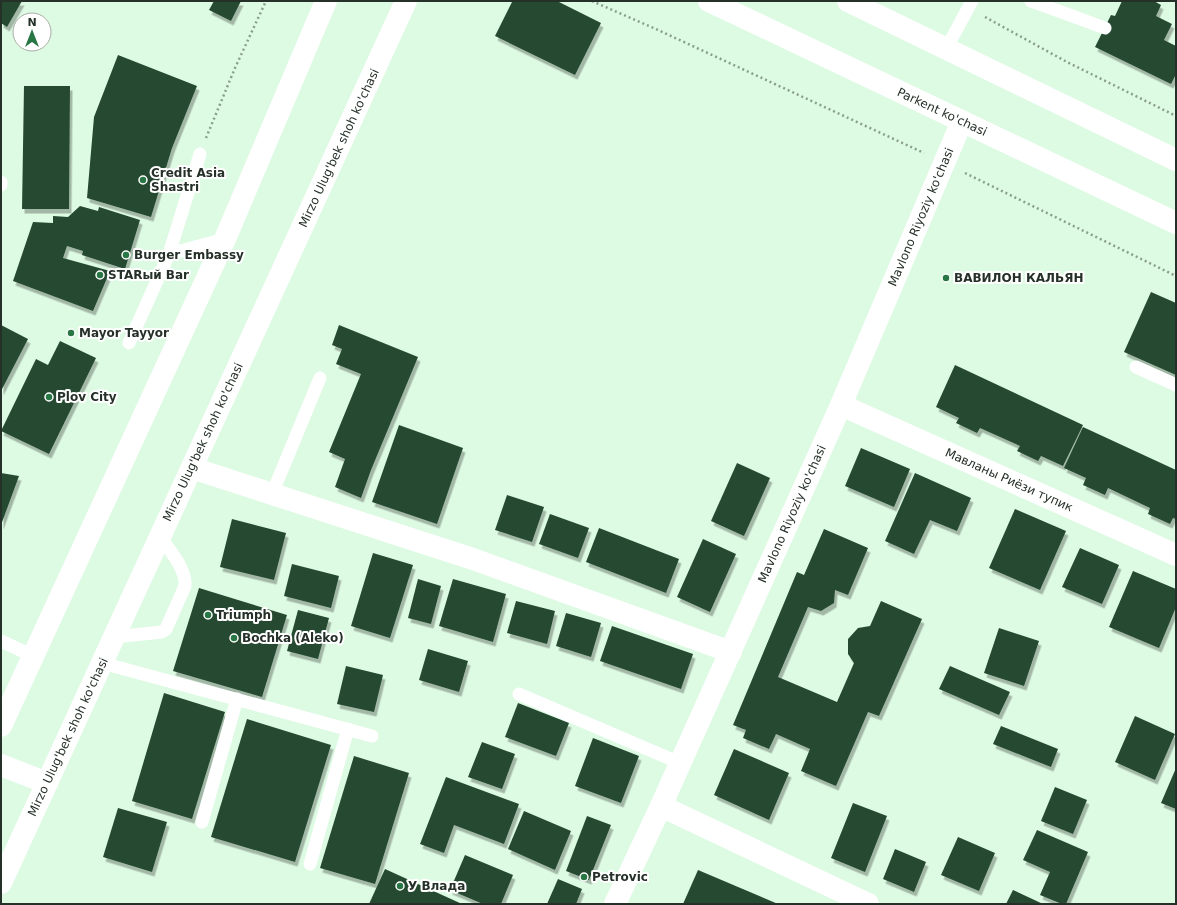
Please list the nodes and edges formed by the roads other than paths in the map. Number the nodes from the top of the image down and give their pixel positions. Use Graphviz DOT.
graph roads {
  1 [pos="326,1"];
  2 [pos="406,1"];
  3 [pos="709,1"];
  4 [pos="848,1"];
  5 [pos="1031,1"];
  6 [pos="970,4"];
  7 [pos="1105,28"];
  8 [pos="946,49"];
  9 [pos="962,121"];
  10 [pos="200,154"];
  11 [pos="1176,160"];
  12 [pos="1,182"];
  13 [pos="1,185"];
  14 [pos="1176,223"];
  15 [pos="225,239"];
  16 [pos="169,254"];
  17 [pos="129,343"];
  18 [pos="1136,367"];
  19 [pos="320,378"];
  20 [pos="1176,385"];
  21 [pos="841,405"];
  22 [pos="192,468"];
  23 [pos="272,494"];
  24 [pos="160,536"];
  25 [pos="1176,556"];
  26 [pos="114,637"];
  27 [pos="1,641"];
  28 [pos="730,652"];
  29 [pos="33,656"];
  30 [pos="102,663"];
  31 [pos="519,694"];
  32 [pos="237,699"];
  33 [pos="1,726"];
  34 [pos="348,729"];
  35 [pos="372,736"];
  36 [pos="680,763"];
  37 [pos="1,765"];
  38 [pos="47,783"];
  39 [pos="661,806"];
  40 [pos="202,822"];
  41 [pos="310,864"];
  42 [pos="1,883"];
  43 [pos="615,904"];
  44 [pos="868,904"];
  1 -- 15 [label="main road"];
  2 -- 22 [label="main road, Mirzo Ulug'bek shoh ko'chasi"];
  3 -- 9 [label="main road, Parkent ko'chasi"];
  4 -- 8 [label="main road"];
  5 -- 7 [label="lane"];
  6 -- 8 [label="lane"];
  8 -- 11 [label="main road"];
  9 -- 14 [label="main road, Parkent ko'chasi"];
  9 -- 21 [label="main road, Mavlono Riyoziy ko'chasi"];
  10 -- 16 [label="lane"];
  12 -- 13 [label="lane"];
  15 -- 16 [label="lane"];
  15 -- 29 [label="main road"];
  16 -- 17 [label="lane"];
  18 -- 20 [label="lane"];
  19 -- 23 [label="lane"];
  21 -- 25 [label="main road, Мавланы Риёзи тупик"];
  21 -- 28 [label="main road, Mavlono Riyoziy ko'chasi"];
  22 -- 23 [label="main road"];
  22 -- 24 [label="main road, Mirzo Ulug'bek shoh ko'chasi"];
  23 -- 28 [label="main road"];
  24 -- 26 [label="main road, Mirzo Ulug'bek shoh ko'chasi"];
  24 -- 26 [label="lane"];
  26 -- 30 [label="main road, Mirzo Ulug'bek shoh ko'chasi"];
  27 -- 29 [label="lane"];
  28 -- 36 [label="main road, Mavlono Riyoziy ko'chasi"];
  29 -- 33 [label="main road"];
  30 -- 32 [label="lane"];
  30 -- 38 [label="main road, Mirzo Ulug'bek shoh ko'chasi"];
  31 -- 36 [label="lane"];
  32 -- 34 [label="lane"];
  32 -- 40 [label="lane"];
  34 -- 35 [label="lane"];
  34 -- 41 [label="lane"];
  36 -- 39 [label="main road, Mavlono Riyoziy ko'chasi"];
  37 -- 38 [label="main road"];
  38 -- 42 [label="main road, Mirzo Ulug'bek shoh ko'chasi"];
  39 -- 43 [label="main road, Mavlono Riyoziy ko'chasi"];
  39 -- 44 [label="main road"];
}
